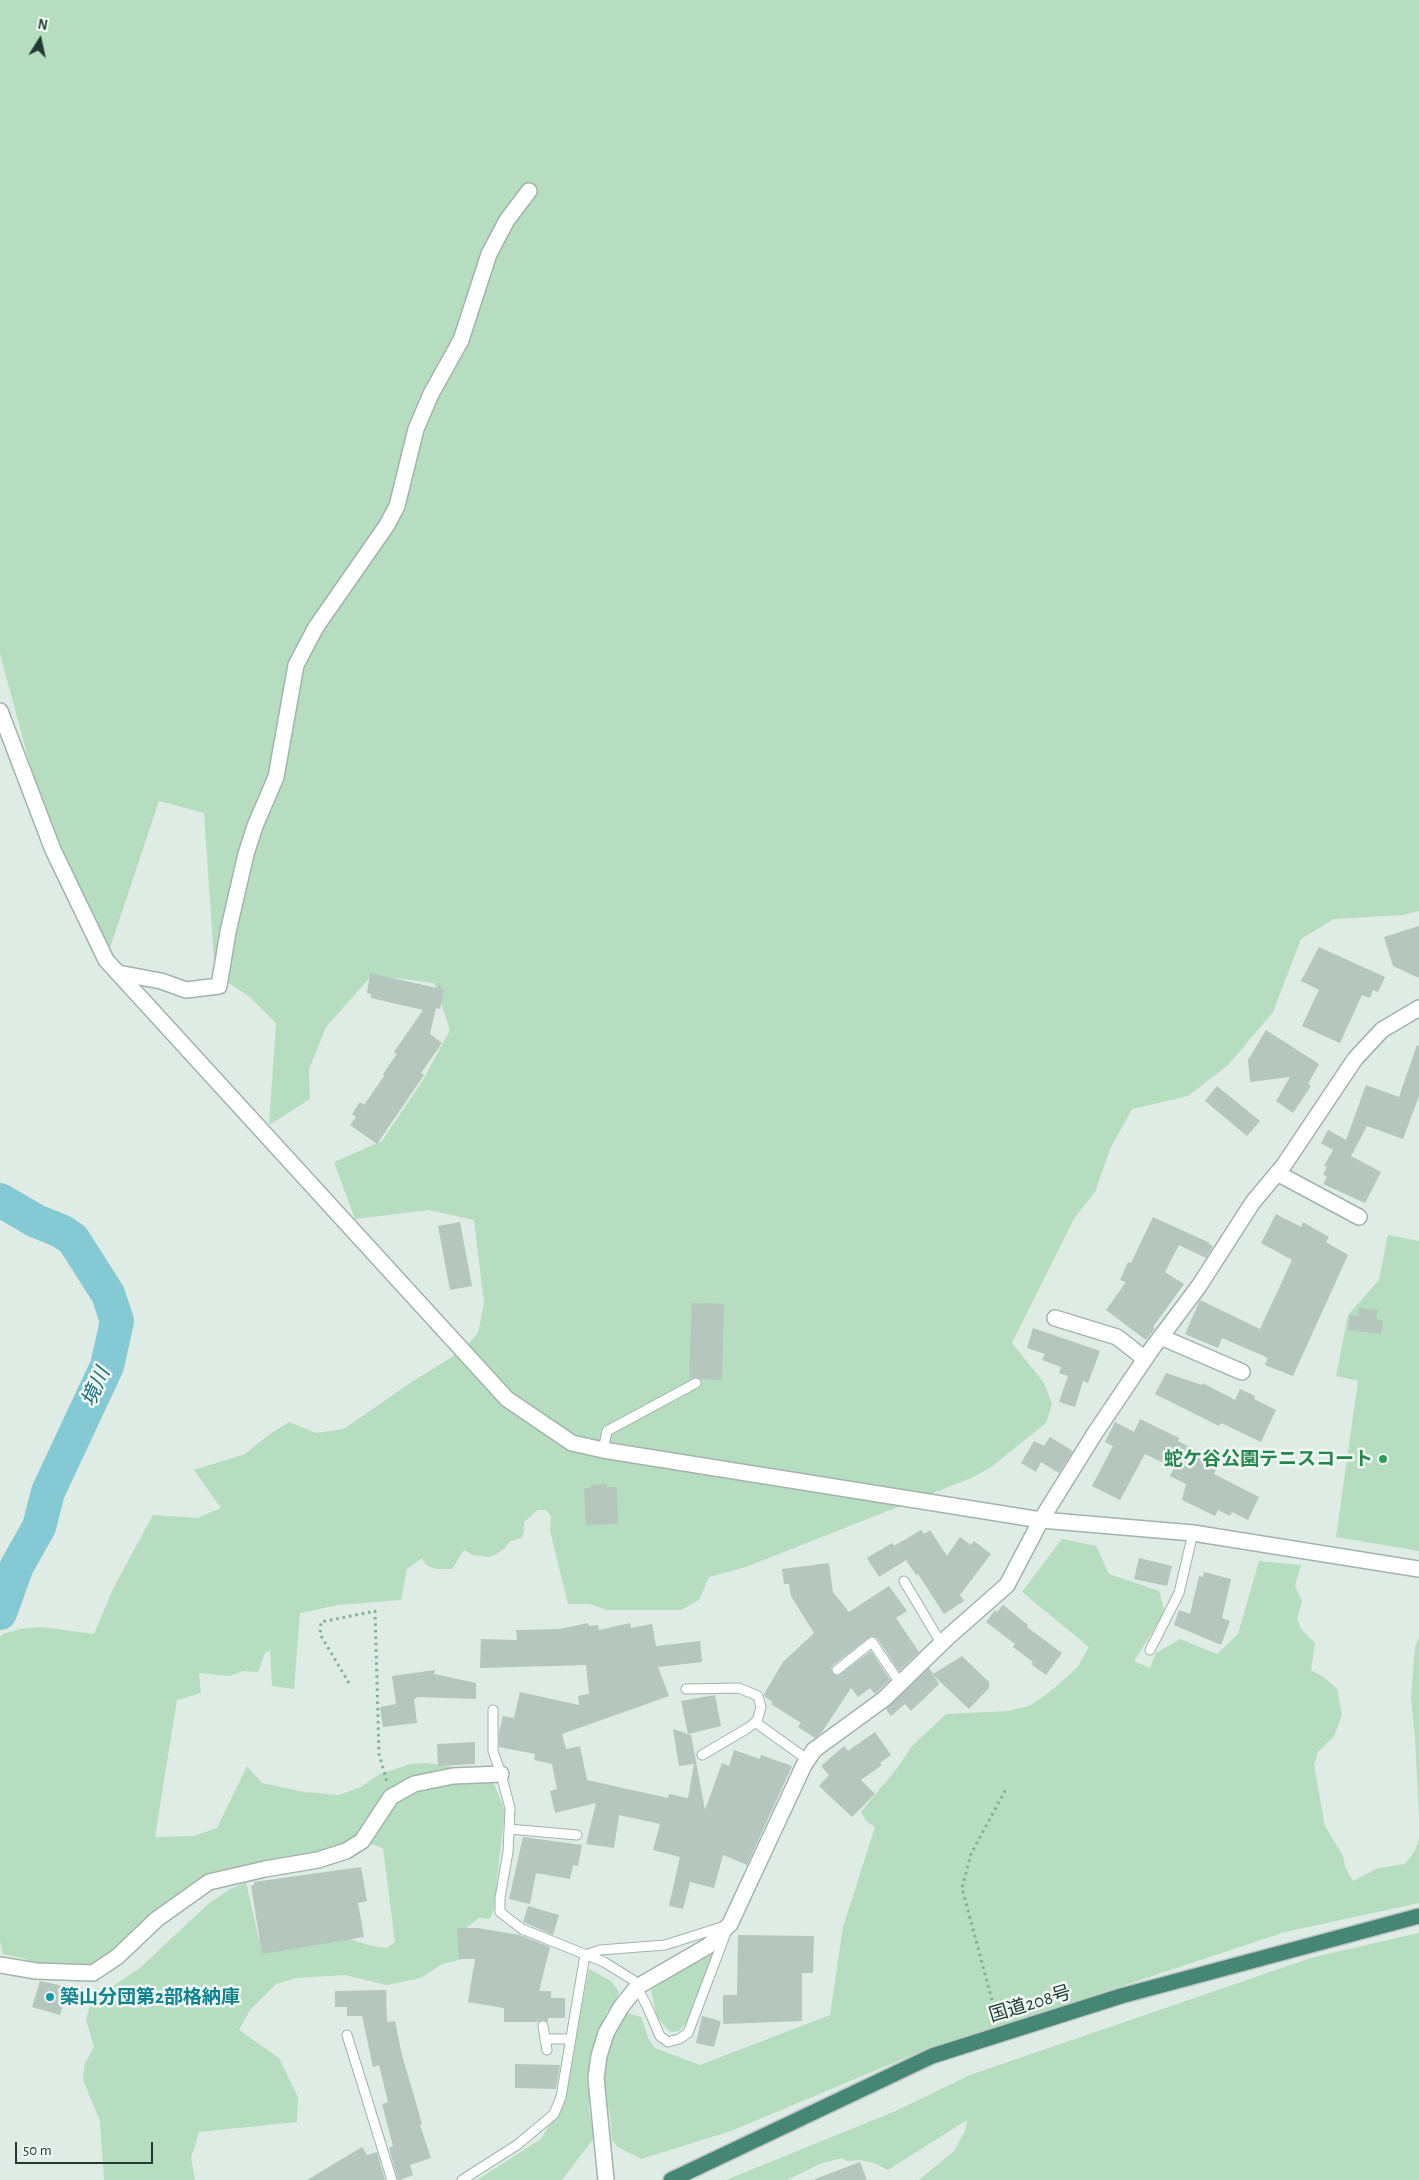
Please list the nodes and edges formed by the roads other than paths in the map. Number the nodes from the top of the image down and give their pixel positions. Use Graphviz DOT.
graph roads {
  1 [pos="530,191"];
  2 [pos="0,711"];
  3 [pos="118,973"];
  4 [pos="1419,1008"];
  5 [pos="1277,1173"];
  6 [pos="1359,1217"];
  7 [pos="1054,1318"];
  8 [pos="1161,1337"];
  9 [pos="1145,1359"];
  10 [pos="1242,1372"];
  11 [pos="696,1383"];
  12 [pos="603,1450"];
  13 [pos="1041,1520"];
  14 [pos="1193,1533"];
  15 [pos="1419,1569"];
  16 [pos="904,1581"];
  17 [pos="941,1643"];
  18 [pos="1150,1650"];
  19 [pos="837,1670"];
  20 [pos="900,1683"];
  21 [pos="686,1689"];
  22 [pos="493,1710"];
  23 [pos="755,1722"];
  24 [pos="702,1755"];
  25 [pos="808,1760"];
  26 [pos="501,1774"];
  27 [pos="509,1829"];
  28 [pos="577,1835"];
  29 [pos="1419,1916"];
  30 [pos="730,1924"];
  31 [pos="584,1955"];
  32 [pos="0,1965"];
  33 [pos="637,1987"];
  34 [pos="542,2026"];
  35 [pos="347,2035"];
  36 [pos="545,2039"];
  37 [pos="571,2039"];
  38 [pos="547,2050"];
  39 [pos="392,2180"];
  40 [pos="462,2180"];
  41 [pos="606,2180"];
  42 [pos="670,2180"];
  1 -- 3 [label="street"];
  2 -- 3 [label="street"];
  3 -- 12 [label="street"];
  4 -- 5 [label="street"];
  5 -- 6 [label="street"];
  5 -- 8 [label="street"];
  7 -- 9 [label="street"];
  8 -- 9 [label="street"];
  8 -- 10 [label="street"];
  9 -- 13 [label="street"];
  11 -- 12 [label="lane"];
  12 -- 13 [label="street"];
  13 -- 14 [label="street"];
  13 -- 17 [label="street"];
  14 -- 15 [label="street"];
  14 -- 18 [label="lane"];
  16 -- 17 [label="lane"];
  17 -- 20 [label="street"];
  19 -- 20 [label="lane"];
  20 -- 25 [label="street"];
  21 -- 23 [label="lane"];
  22 -- 26 [label="lane"];
  23 -- 24 [label="lane"];
  23 -- 25 [label="lane"];
  25 -- 30 [label="street"];
  26 -- 27 [label="lane"];
  26 -- 32 [label="street"];
  27 -- 28 [label="lane"];
  27 -- 31 [label="lane"];
  29 -- 42 [label="highway, 国道208号"];
  30 -- 31 [label="lane"];
  30 -- 33 [label="street"];
  30 -- 33 [label="lane"];
  31 -- 33 [label="lane"];
  31 -- 37 [label="lane"];
  33 -- 41 [label="street"];
  34 -- 36 [label="lane"];
  35 -- 39 [label="lane"];
  36 -- 37 [label="lane"];
  36 -- 38 [label="lane"];
  37 -- 40 [label="lane"];
}
